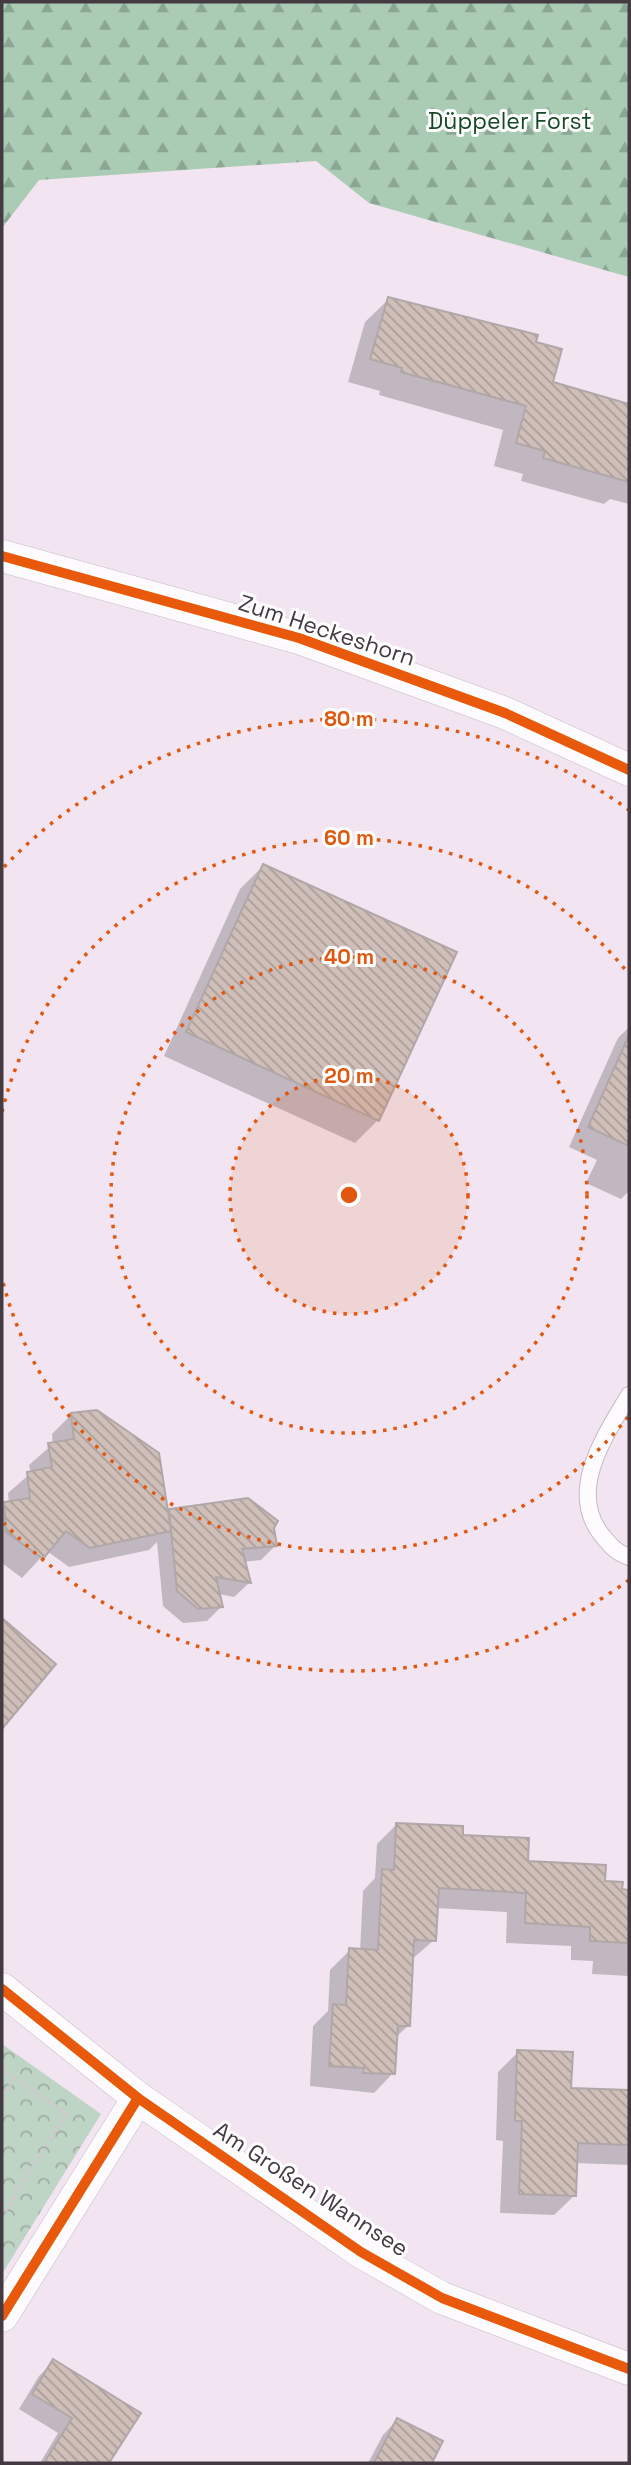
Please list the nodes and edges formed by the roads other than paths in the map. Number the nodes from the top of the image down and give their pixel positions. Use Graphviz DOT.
graph roads {
  1 [pos="2,556"];
  2 [pos="629,770"];
  3 [pos="629,1395"];
  4 [pos="629,1557"];
  5 [pos="2,1989"];
  6 [pos="138,2098"];
  7 [pos="2,2316"];
  8 [pos="629,2369"];
  1 -- 2 [label="street, Zum Heckeshorn"];
  3 -- 4 [label="lane"];
  5 -- 6 [label="street, Am Großen Wannsee"];
  6 -- 7 [label="street"];
  6 -- 8 [label="street, Am Großen Wannsee"];
}
